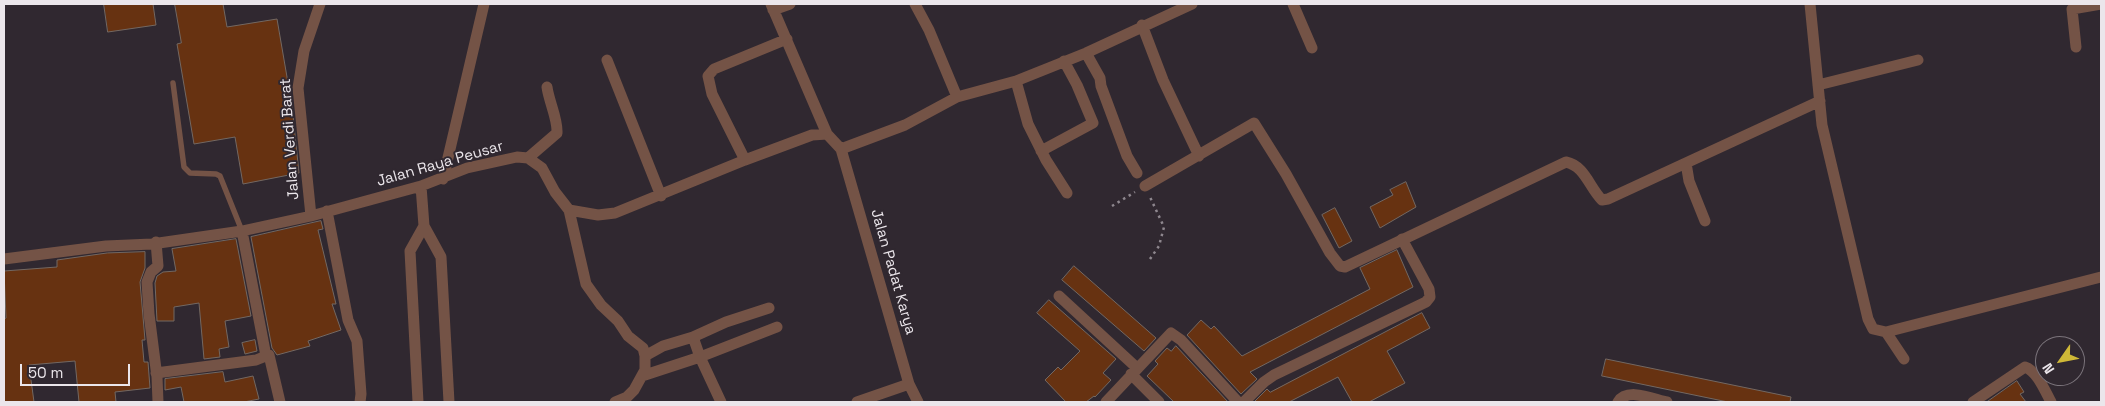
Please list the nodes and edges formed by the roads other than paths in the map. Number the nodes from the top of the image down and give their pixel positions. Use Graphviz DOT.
graph roads {
  1 [pos="320,4"];
  2 [pos="484,4"];
  3 [pos="790,4"];
  4 [pos="915,4"];
  5 [pos="1191,4"];
  6 [pos="1292,4"];
  7 [pos="1810,4"];
  8 [pos="2101,4"];
  9 [pos="772,7"];
  10 [pos="1142,26"];
  11 [pos="786,39"];
  12 [pos="2076,47"];
  13 [pos="1312,48"];
  14 [pos="1086,53"];
  15 [pos="607,60"];
  16 [pos="1918,60"];
  17 [pos="1064,61"];
  18 [pos="1016,81"];
  19 [pos="173,84"];
  20 [pos="1818,85"];
  21 [pos="547,87"];
  22 [pos="957,97"];
  23 [pos="1820,101"];
  24 [pos="827,134"];
  25 [pos="842,150"];
  26 [pos="1041,151"];
  27 [pos="1199,156"];
  28 [pos="528,158"];
  29 [pos="745,160"];
  30 [pos="1686,163"];
  31 [pos="1138,173"];
  32 [pos="443,179"];
  33 [pos="421,186"];
  34 [pos="1145,186"];
  35 [pos="1067,193"];
  36 [pos="661,196"];
  37 [pos="569,210"];
  38 [pos="327,211"];
  39 [pos="311,216"];
  40 [pos="1704,221"];
  41 [pos="424,226"];
  42 [pos="242,231"];
  43 [pos="1402,239"];
  44 [pos="156,242"];
  45 [pos="4,259"];
  46 [pos="2101,276"];
  47 [pos="1059,296"];
  48 [pos="769,308"];
  49 [pos="753,314"];
  50 [pos="777,327"];
  51 [pos="1886,332"];
  52 [pos="763,334"];
  53 [pos="694,337"];
  54 [pos="266,356"];
  55 [pos="646,356"];
  56 [pos="700,358"];
  57 [pos="1904,359"];
  58 [pos="1134,371"];
  59 [pos="156,373"];
  60 [pos="642,376"];
  61 [pos="909,384"];
  62 [pos="158,402"];
  63 [pos="280,402"];
  64 [pos="360,402"];
  65 [pos="418,402"];
  66 [pos="450,402"];
  67 [pos="615,402"];
  68 [pos="721,402"];
  69 [pos="857,402"];
  70 [pos="918,402"];
  71 [pos="1106,402"];
  72 [pos="1160,402"];
  73 [pos="1238,402"];
  74 [pos="1244,402"];
  75 [pos="1618,402"];
  76 [pos="1667,402"];
  77 [pos="1973,402"];
  78 [pos="2051,402"];
  1 -- 39 [label="street, Jalan Verdi Barat"];
  2 -- 32 [label="street"];
  3 -- 9 [label="street"];
  4 -- 22 [label="street"];
  5 -- 10 [label="street"];
  6 -- 13 [label="street"];
  7 -- 20 [label="street"];
  8 -- 12 [label="street"];
  9 -- 11 [label="street"];
  10 -- 14 [label="street"];
  10 -- 27 [label="street"];
  11 -- 24 [label="street"];
  11 -- 29 [label="street"];
  14 -- 17 [label="street"];
  14 -- 31 [label="street"];
  15 -- 36 [label="street"];
  16 -- 20 [label="street"];
  17 -- 18 [label="street"];
  17 -- 26 [label="street"];
  18 -- 22 [label="street"];
  18 -- 26 [label="street"];
  19 -- 42 [label="lane"];
  20 -- 23 [label="street"];
  21 -- 28 [label="street"];
  22 -- 25 [label="street"];
  23 -- 30 [label="street"];
  23 -- 51 [label="street"];
  24 -- 25 [label="street"];
  24 -- 29 [label="street"];
  25 -- 61 [label="street, Jalan Padat Karya"];
  26 -- 35 [label="street"];
  27 -- 34 [label="street"];
  27 -- 43 [label="street"];
  28 -- 32 [label="street, Jalan Raya Peusar"];
  28 -- 37 [label="street"];
  29 -- 36 [label="street"];
  30 -- 40 [label="street"];
  30 -- 43 [label="street"];
  32 -- 33 [label="street, Jalan Raya Peusar"];
  33 -- 38 [label="street, Jalan Raya Peusar"];
  33 -- 41 [label="street"];
  36 -- 37 [label="street"];
  37 -- 55 [label="street"];
  38 -- 39 [label="street, Jalan Raya Peusar"];
  38 -- 64 [label="street"];
  39 -- 42 [label="street, Jalan Raya Peusar"];
  41 -- 65 [label="street"];
  41 -- 66 [label="street"];
  42 -- 44 [label="street, Jalan Raya Peusar"];
  42 -- 54 [label="street"];
  43 -- 74 [label="street"];
  44 -- 45 [label="street, Jalan Raya Peusar"];
  44 -- 59 [label="street"];
  46 -- 51 [label="street"];
  47 -- 58 [label="street"];
  48 -- 49 [label="street"];
  49 -- 52 [label="street"];
  49 -- 53 [label="street"];
  50 -- 52 [label="street"];
  51 -- 57 [label="street"];
  52 -- 56 [label="street"];
  53 -- 55 [label="street"];
  53 -- 56 [label="street"];
  54 -- 59 [label="street"];
  54 -- 63 [label="street"];
  55 -- 60 [label="street"];
  56 -- 60 [label="street"];
  56 -- 68 [label="street"];
  58 -- 71 [label="street"];
  58 -- 72 [label="street"];
  58 -- 73 [label="street"];
  59 -- 62 [label="street"];
  60 -- 67 [label="street"];
  61 -- 69 [label="street"];
  61 -- 70 [label="street, Jalan Padat Karya"];
  75 -- 76 [label="street"];
  77 -- 78 [label="street"];
}
